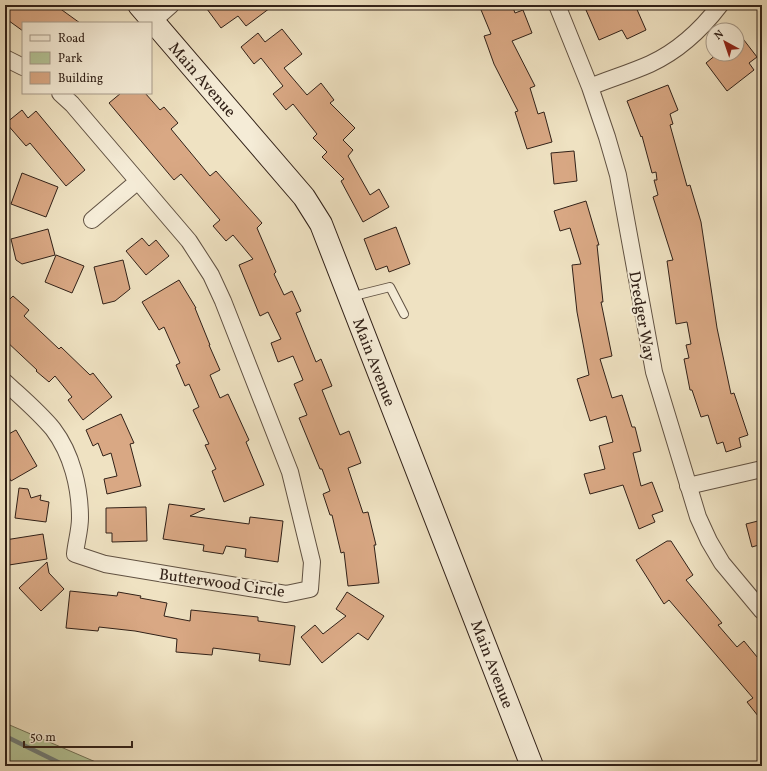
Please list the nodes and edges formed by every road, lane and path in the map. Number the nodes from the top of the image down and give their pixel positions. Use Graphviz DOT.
graph roads {
  1 [pos="171,5"];
  2 [pos="556,5"];
  3 [pos="720,5"];
  4 [pos="146,13"];
  5 [pos="5,58"];
  6 [pos="22,66"];
  7 [pos="590,87"];
  8 [pos="61,94"];
  9 [pos="138,181"];
  10 [pos="92,220"];
  11 [pos="350,297"];
  12 [pos="404,314"];
  13 [pos="5,382"];
  14 [pos="762,468"];
  15 [pos="688,486"];
  16 [pos="762,611"];
  17 [pos="532,766"];
  1 -- 4 [label="street"];
  2 -- 7 [label="street, Dredger Way"];
  3 -- 7 [label="street"];
  4 -- 11 [label="street, Main Avenue"];
  5 -- 6 [label="street"];
  7 -- 15 [label="street, Dredger Way"];
  8 -- 9 [label="street, Butterwood Circle"];
  9 -- 10 [label="street"];
  9 -- 13 [label="street, Butterwood Circle"];
  11 -- 12 [label="lane"];
  11 -- 17 [label="street, Main Avenue"];
  14 -- 15 [label="street"];
  15 -- 16 [label="street, Dredger Way"];
}
